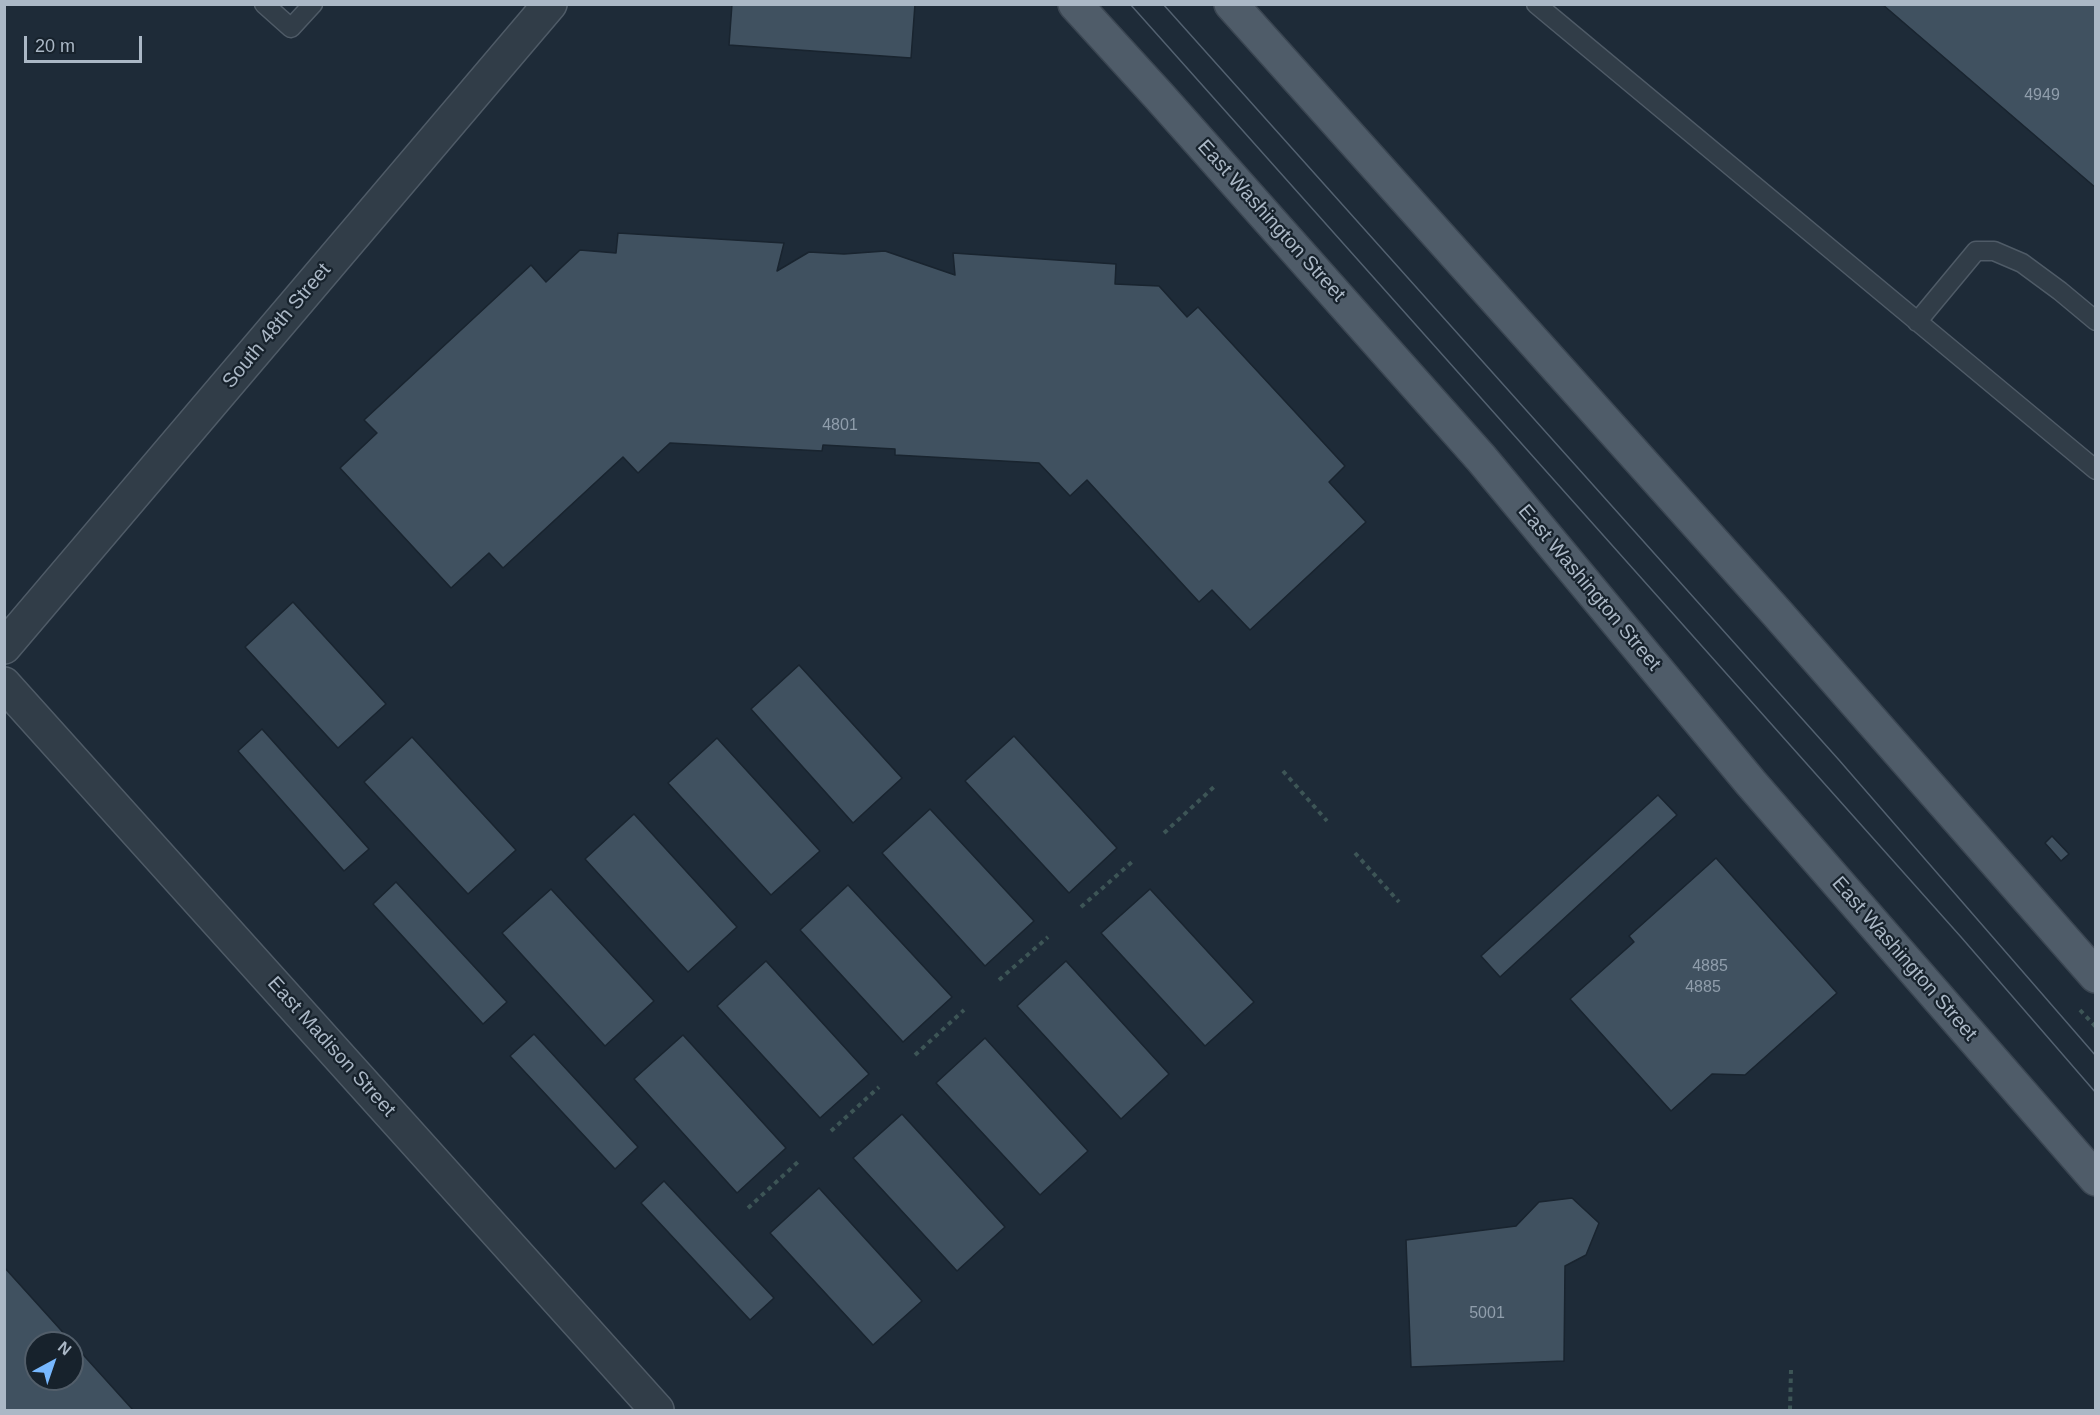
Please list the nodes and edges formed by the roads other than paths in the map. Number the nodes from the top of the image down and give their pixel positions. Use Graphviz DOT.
graph roads {
  1 [pos="264,4"];
  2 [pos="313,4"];
  3 [pos="550,4"];
  4 [pos="1075,4"];
  5 [pos="1231,4"];
  6 [pos="1536,4"];
  7 [pos="2096,321"];
  8 [pos="1917,322"];
  9 [pos="2096,470"];
  10 [pos="4,647"];
  11 [pos="4,684"];
  12 [pos="2096,976"];
  13 [pos="2096,1179"];
  14 [pos="657,1410"];
  1 -- 2 [label="lane"];
  3 -- 10 [label="street, South 48th Street"];
  4 -- 13 [label="main road, East Washington Street"];
  5 -- 12 [label="main road"];
  6 -- 8 [label="lane"];
  7 -- 8 [label="lane"];
  8 -- 9 [label="lane"];
  11 -- 14 [label="street, East Madison Street"];
}
